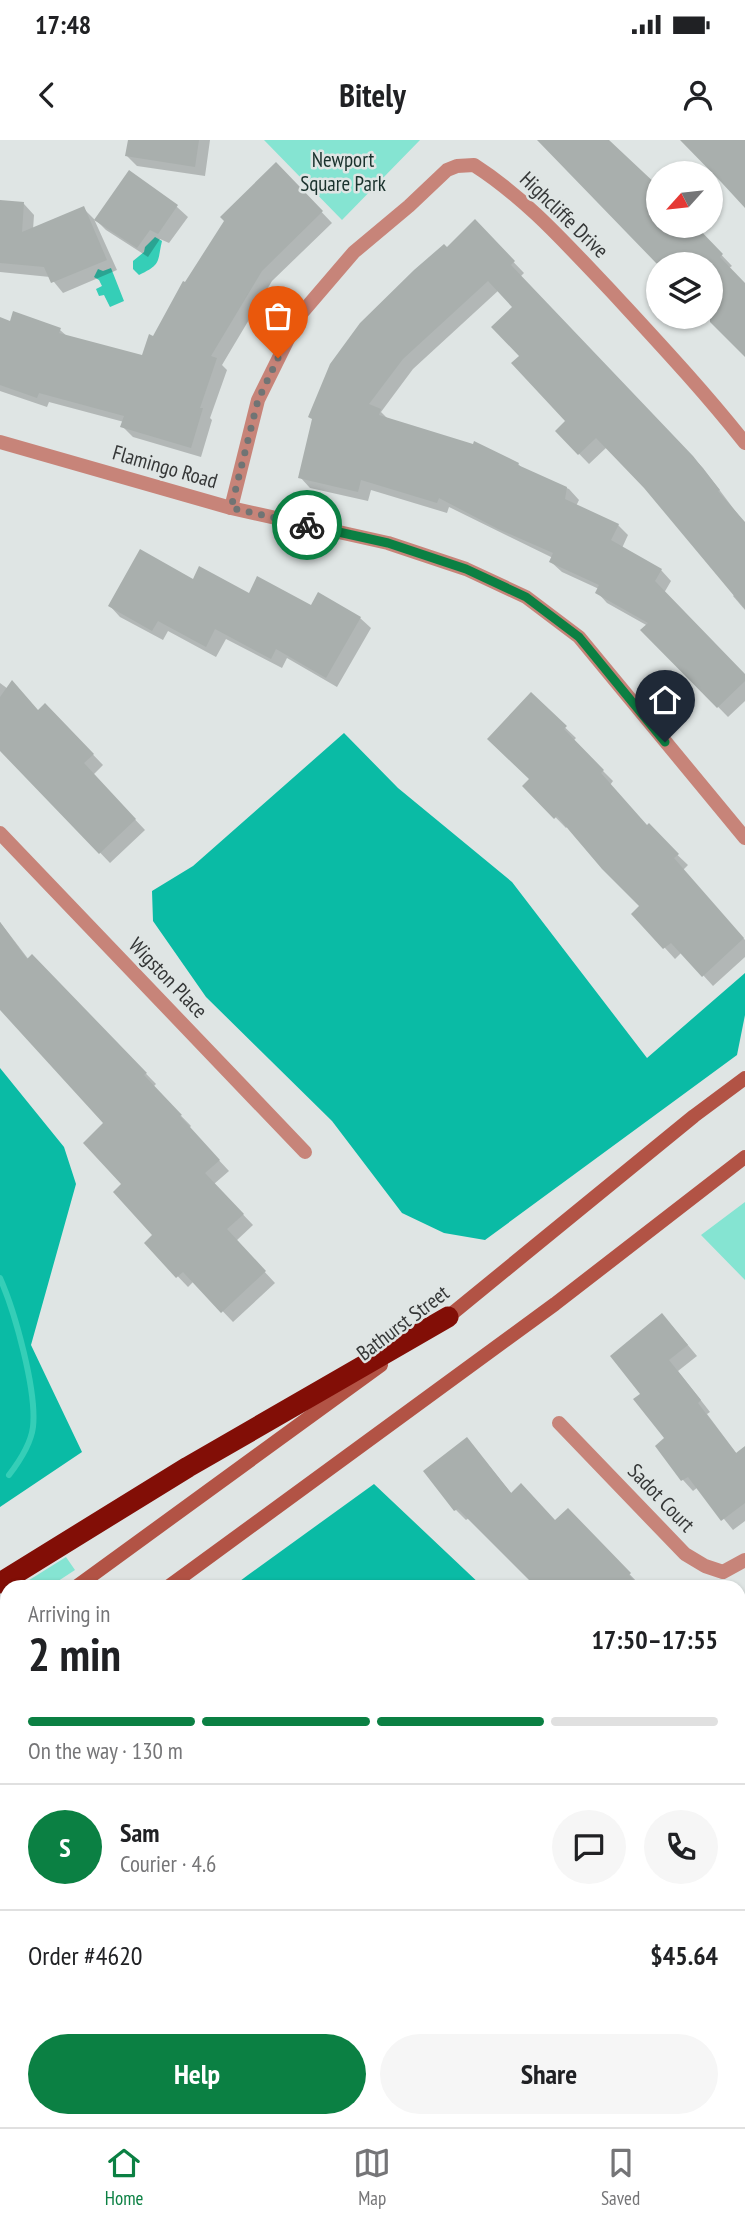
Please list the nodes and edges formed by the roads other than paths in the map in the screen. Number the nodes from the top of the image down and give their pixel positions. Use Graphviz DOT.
graph roads {
  1 [pos="0,442"];
  2 [pos="745,443"];
  3 [pos="231,508"];
  4 [pos="0,832"];
  5 [pos="745,838"];
  6 [pos="745,1079"];
  7 [pos="305,1152"];
  8 [pos="745,1157"];
  9 [pos="448,1317"];
  10 [pos="559,1423"];
  11 [pos="745,1560"];
  12 [pos="5,1580"];
  13 [pos="86,1580"];
  14 [pos="179,1580"];
  1 -- 3 [label="street, Flamingo Road"];
  2 -- 3 [label="street, Highcliffe Drive"];
  3 -- 5 [label="street, Flamingo Road"];
  4 -- 7 [label="street, Wigston Place"];
  6 -- 9 [label="main road, Bathurst Street"];
  8 -- 14 [label="main road"];
  9 -- 12 [label="highway"];
  9 -- 13 [label="main road, Bathurst Street"];
  10 -- 11 [label="street, Sadot Court"];
}
